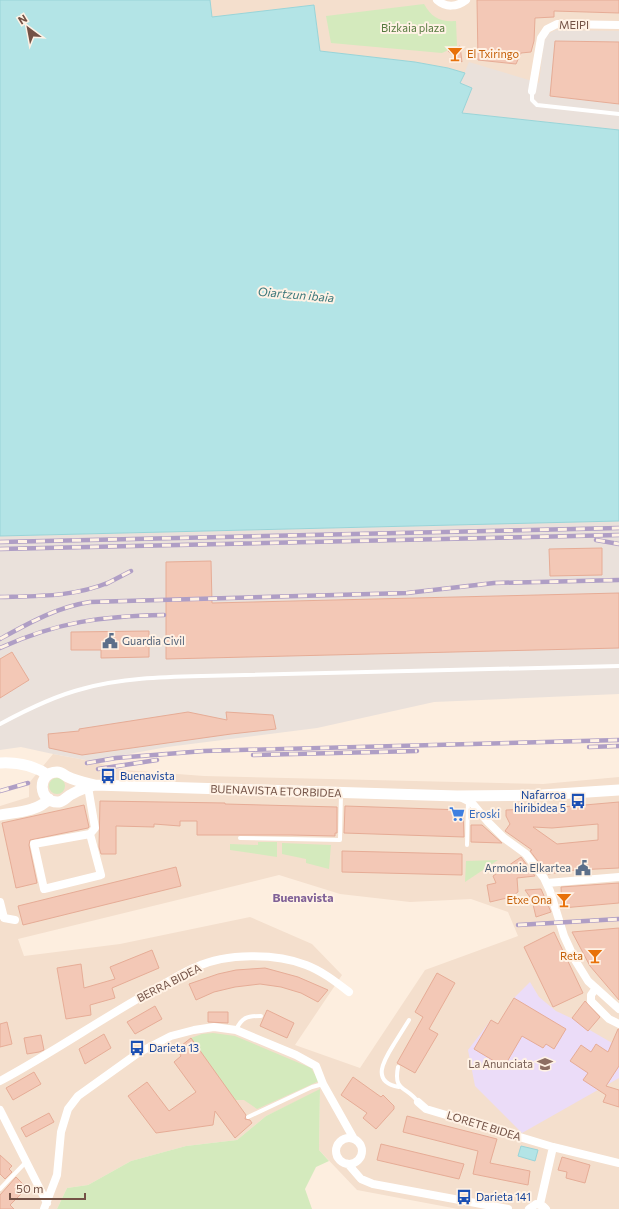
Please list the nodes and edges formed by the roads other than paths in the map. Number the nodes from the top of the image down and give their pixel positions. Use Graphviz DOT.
graph roads {
  1 [pos="438,0"];
  2 [pos="466,0"];
  3 [pos="619,25"];
  4 [pos="532,91"];
  5 [pos="619,114"];
  6 [pos="619,666"];
  7 [pos="0,724"];
  8 [pos="0,763"];
  9 [pos="48,775"];
  10 [pos="68,777"];
  11 [pos="92,786"];
  12 [pos="619,790"];
  13 [pos="341,793"];
  14 [pos="69,795"];
  15 [pos="462,798"];
  16 [pos="49,799"];
  17 [pos="0,815"];
  18 [pos="90,834"];
  19 [pos="240,838"];
  20 [pos="467,845"];
  21 [pos="619,877"];
  22 [pos="547,883"];
  23 [pos="0,902"];
  24 [pos="15,920"];
  25 [pos="596,988"];
  26 [pos="349,992"];
  27 [pos="619,1009"];
  28 [pos="261,1016"];
  29 [pos="409,1020"];
  30 [pos="619,1024"];
  31 [pos="236,1030"];
  32 [pos="398,1068"];
  33 [pos="0,1081"];
  34 [pos="324,1084"];
  35 [pos="399,1087"];
  36 [pos="418,1102"];
  37 [pos="0,1110"];
  38 [pos="248,1117"];
  39 [pos="351,1139"];
  40 [pos="553,1147"];
  41 [pos="356,1161"];
  42 [pos="26,1162"];
  43 [pos="619,1163"];
  44 [pos="348,1164"];
  45 [pos="361,1179"];
  46 [pos="0,1189"];
  47 [pos="46,1206"];
  48 [pos="543,1207"];
  49 [pos="508,1209"];
  50 [pos="529,1209"];
  1 -- 2 [label="street"];
  3 -- 4 [label="street, MEIPI"];
  4 -- 5 [label="lane"];
  6 -- 7 [label="lane"];
  8 -- 9 [label="main road"];
  9 -- 10 [label="main road, BUENAVISTA ETORBIDEA"];
  9 -- 16 [label="main road"];
  10 -- 11 [label="main road, BUENAVISTA ETORBIDEA"];
  10 -- 14 [label="main road"];
  11 -- 13 [label="main road, BUENAVISTA ETORBIDEA"];
  11 -- 14 [label="main road, BUENAVISTA ETORBIDEA"];
  11 -- 18 [label="street"];
  12 -- 15 [label="main road, BUENAVISTA ETORBIDEA"];
  13 -- 15 [label="main road, BUENAVISTA ETORBIDEA"];
  13 -- 19 [label="lane"];
  14 -- 16 [label="main road, BUENAVISTA ETORBIDEA"];
  15 -- 20 [label="lane"];
  15 -- 22 [label="street"];
  16 -- 17 [label="main road"];
  18 -- 18 [label="street"];
  21 -- 22 [label="street"];
  22 -- 25 [label="street"];
  23 -- 24 [label="street"];
  25 -- 27 [label="street"];
  25 -- 30 [label="street"];
  26 -- 33 [label="street, BERRA BIDEA"];
  28 -- 31 [label="lane"];
  29 -- 35 [label="lane"];
  31 -- 34 [label="street"];
  31 -- 47 [label="street"];
  32 -- 35 [label="lane"];
  34 -- 38 [label="lane"];
  34 -- 39 [label="street"];
  35 -- 36 [label="lane"];
  36 -- 40 [label="street, LORETE BIDEA"];
  37 -- 42 [label="street"];
  39 -- 41 [label="street"];
  39 -- 44 [label="street"];
  40 -- 43 [label="street, LORETE BIDEA"];
  40 -- 48 [label="street"];
  41 -- 44 [label="street"];
  41 -- 45 [label="street"];
  42 -- 46 [label="lane"];
  42 -- 47 [label="street"];
  44 -- 45 [label="street"];
  45 -- 49 [label="street"];
  48 -- 50 [label="street"];
}
